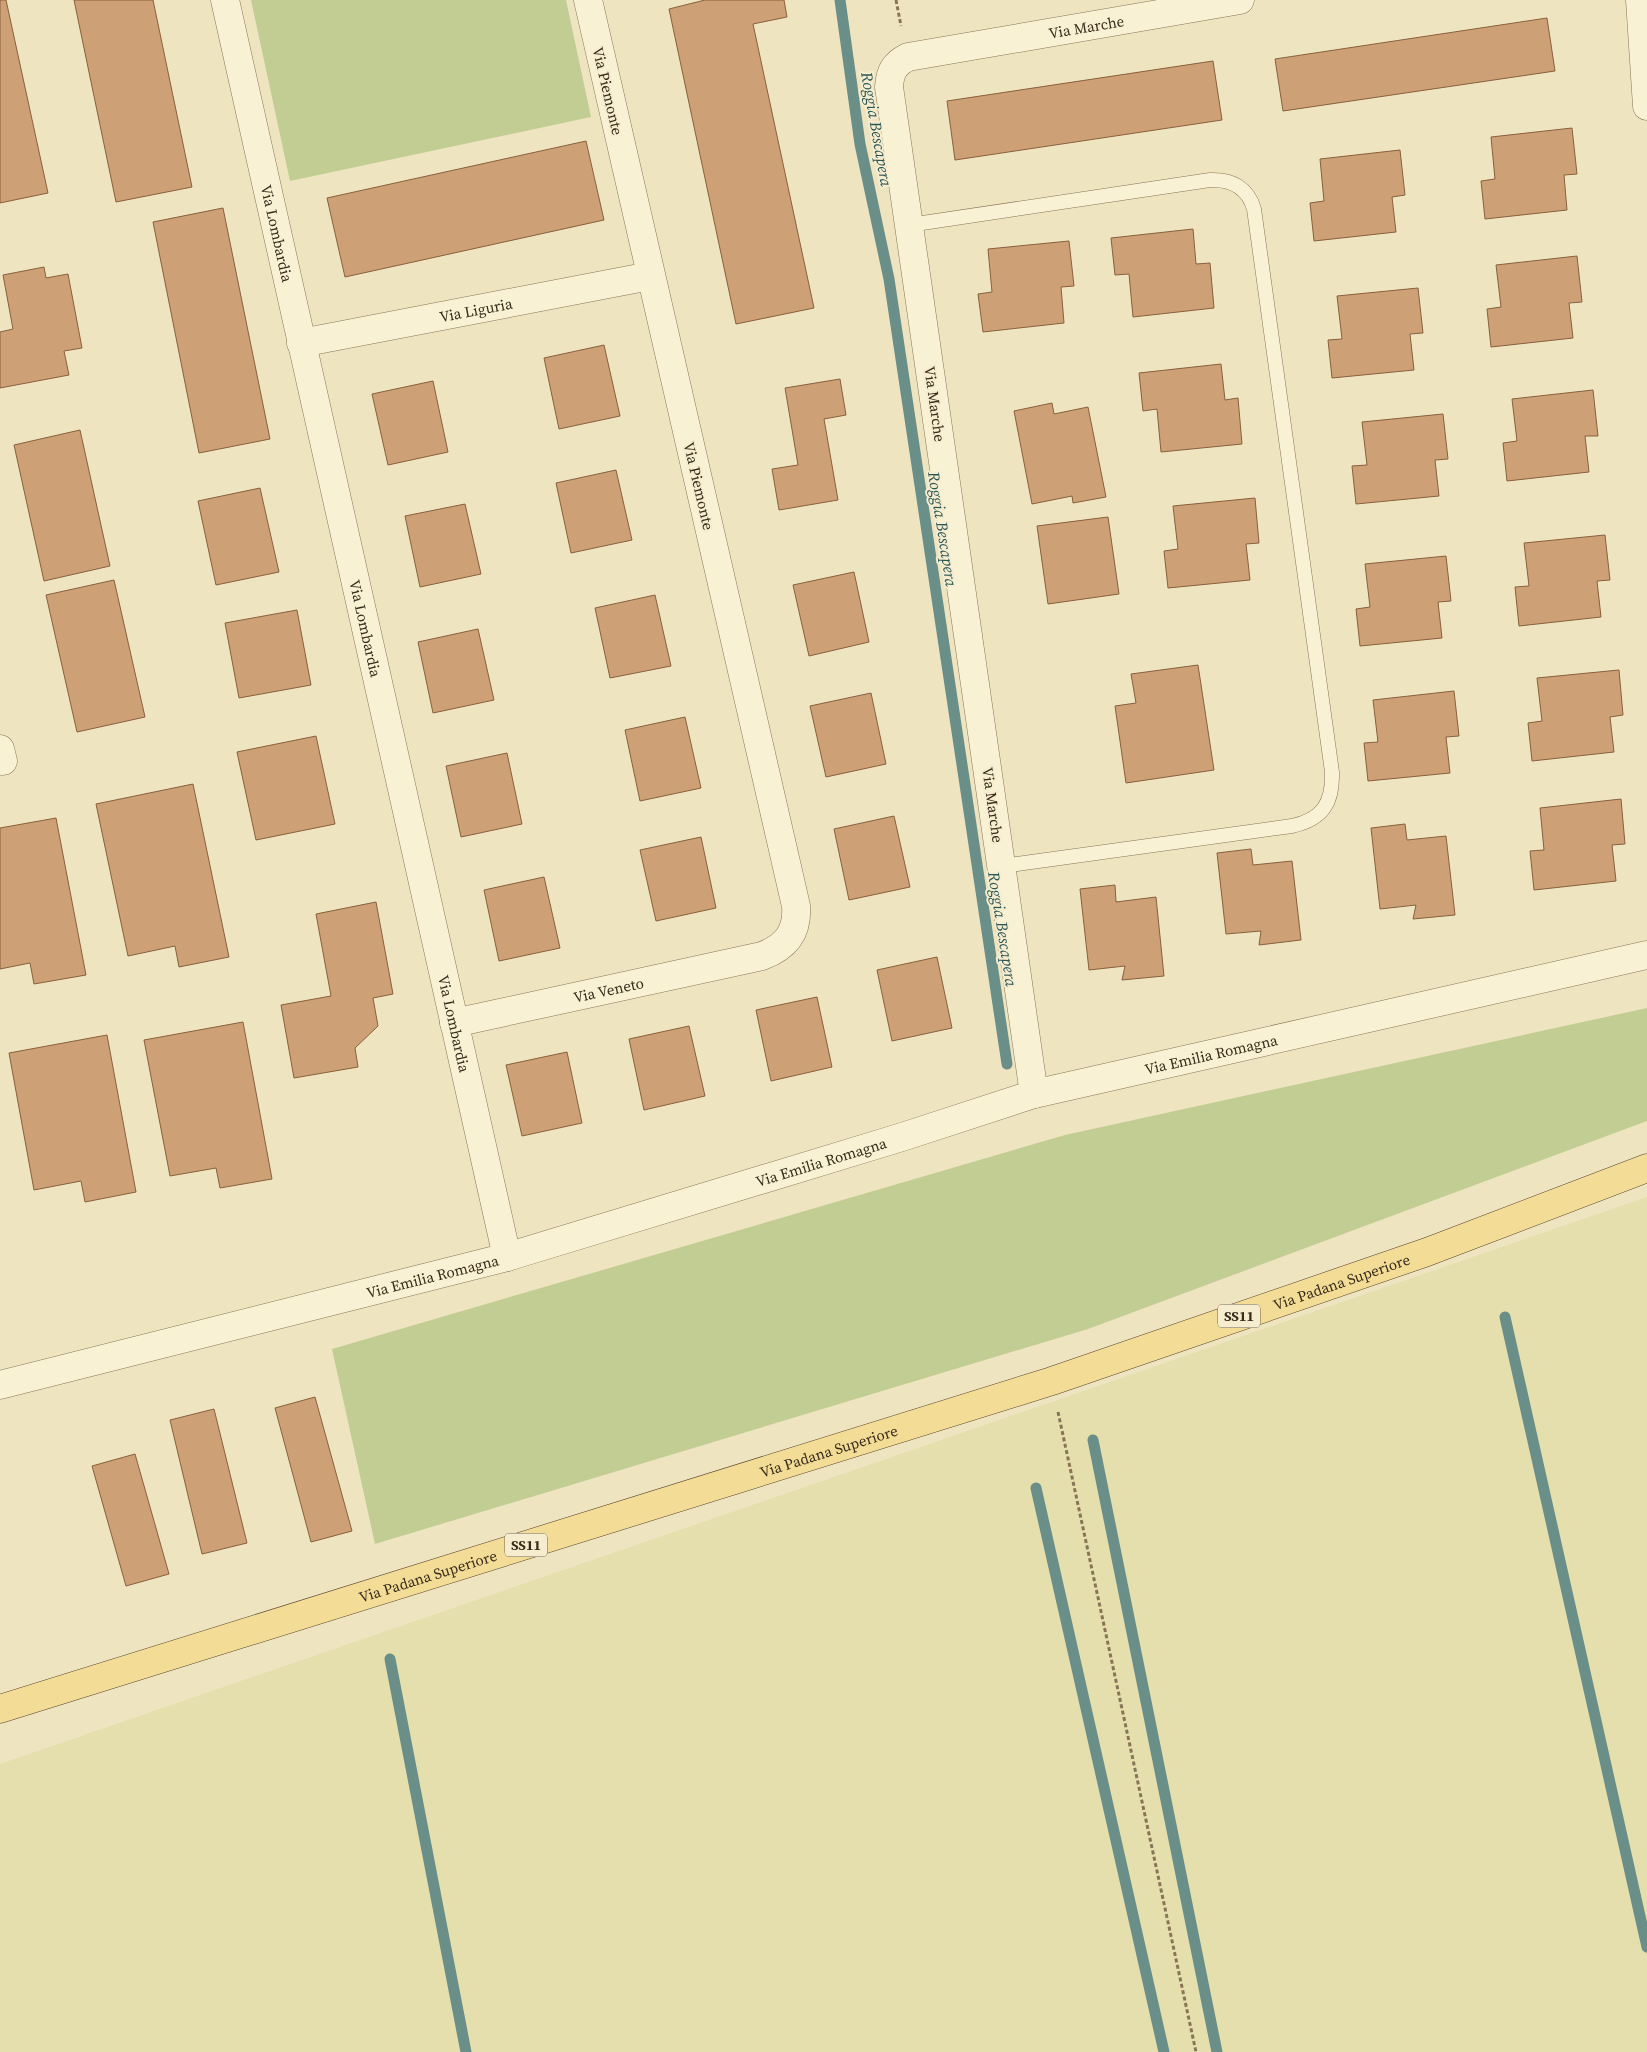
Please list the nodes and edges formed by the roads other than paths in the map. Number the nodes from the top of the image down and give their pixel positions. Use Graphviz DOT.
graph roads {
  1 [pos="225,0"];
  2 [pos="588,0"];
  3 [pos="1240,0"];
  4 [pos="1640,0"];
  5 [pos="1647,106"];
  6 [pos="909,226"];
  7 [pos="650,276"];
  8 [pos="301,343"];
  9 [pos="1002,866"];
  10 [pos="1647,955"];
  11 [pos="762,956"];
  12 [pos="454,1023"];
  13 [pos="1034,1094"];
  14 [pos="1647,1168"];
  15 [pos="508,1257"];
  16 [pos="0,1385"];
  17 [pos="0,1708"];
  1 -- 8 [label="street, Via Lombardia"];
  2 -- 7 [label="street, Via Piemonte"];
  3 -- 6 [label="street, Via Marche"];
  4 -- 5 [label="street"];
  6 -- 9 [label="street, Via Marche"];
  6 -- 9 [label="lane"];
  7 -- 8 [label="street, Via Liguria"];
  7 -- 11 [label="street, Via Piemonte"];
  8 -- 12 [label="street, Via Lombardia"];
  9 -- 13 [label="street, Via Marche"];
  10 -- 13 [label="street, Via Emilia Romagna"];
  11 -- 12 [label="street, Via Veneto"];
  12 -- 15 [label="street, Via Lombardia"];
  13 -- 15 [label="street, Via Emilia Romagna"];
  14 -- 17 [label="main road, Via Padana Superiore / SS11"];
  15 -- 16 [label="street, Via Emilia Romagna"];
}
